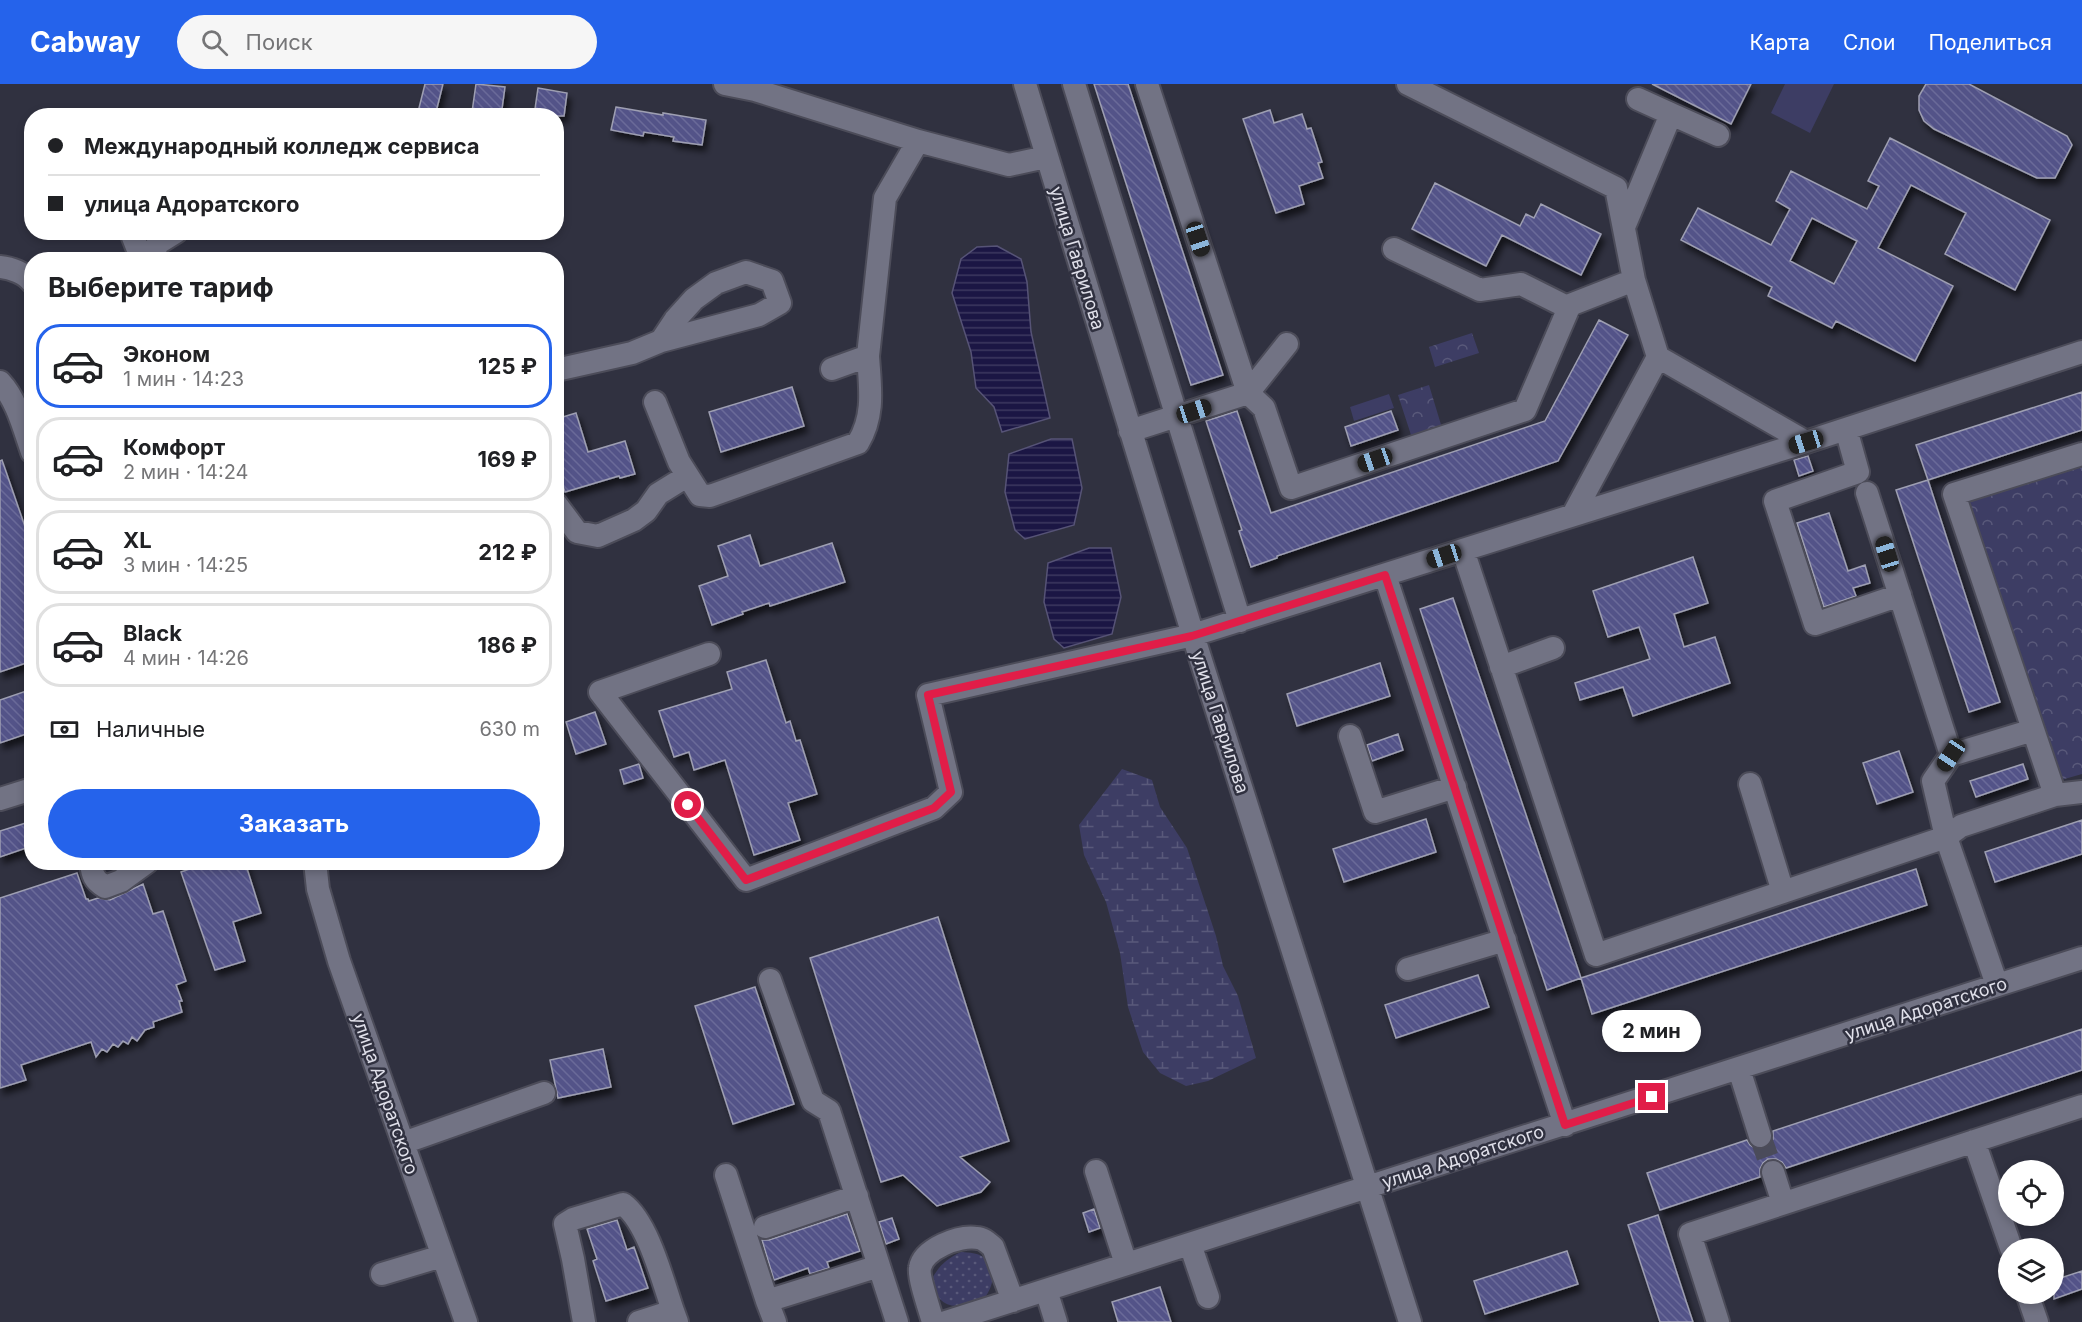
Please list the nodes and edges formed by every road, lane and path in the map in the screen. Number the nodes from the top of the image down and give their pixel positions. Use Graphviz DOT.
graph roads {
  1 [pos="725,84"];
  2 [pos="1025,84"];
  3 [pos="1074,84"];
  4 [pos="1148,84"];
  5 [pos="1408,84"];
  6 [pos="749,86"];
  7 [pos="1436,92"];
  8 [pos="1638,99"];
  9 [pos="1671,114"];
  10 [pos="1718,135"];
  11 [pos="918,141"];
  12 [pos="1046,157"];
  13 [pos="1624,227"];
  14 [pos="163,240"];
  15 [pos="1394,249"];
  16 [pos="151,252"];
  17 [pos="0,267"];
  18 [pos="24,276"];
  19 [pos="1634,280"];
  20 [pos="1569,308"];
  21 [pos="661,341"];
  22 [pos="1287,344"];
  23 [pos="2082,352"];
  24 [pos="867,356"];
  25 [pos="1658,357"];
  26 [pos="564,368"];
  27 [pos="832,369"];
  28 [pos="0,382"];
  29 [pos="1248,393"];
  30 [pos="655,402"];
  31 [pos="1176,416"];
  32 [pos="24,428"];
  33 [pos="1846,429"];
  34 [pos="1130,432"];
  35 [pos="1806,442"];
  36 [pos="2082,454"];
  37 [pos="687,476"];
  38 [pos="1867,493"];
  39 [pos="564,515"];
  40 [pos="1574,515"];
  41 [pos="1463,550"];
  42 [pos="1385,575"];
  43 [pos="1900,595"];
  44 [pos="1240,621"];
  45 [pos="1192,636"];
  46 [pos="1553,648"];
  47 [pos="709,654"];
  48 [pos="1501,668"];
  49 [pos="2033,730"];
  50 [pos="1350,736"];
  51 [pos="1951,755"];
  52 [pos="1750,784"];
  53 [pos="1455,787"];
  54 [pos="24,792"];
  55 [pos="2082,792"];
  56 [pos="2055,795"];
  57 [pos="0,799"];
  58 [pos="1946,837"];
  59 [pos="92,870"];
  60 [pos="136,870"];
  61 [pos="316,870"];
  62 [pos="1783,892"];
  63 [pos="1505,940"];
  64 [pos="2082,958"];
  65 [pos="1408,969"];
  66 [pos="770,980"];
  67 [pos="1997,985"];
  68 [pos="1739,1069"];
  69 [pos="544,1094"];
  70 [pos="2082,1106"];
  71 [pos="1565,1125"];
  72 [pos="1760,1136"];
  73 [pos="1974,1141"];
  74 [pos="403,1143"];
  75 [pos="1096,1171"];
  76 [pos="1773,1172"];
  77 [pos="726,1175"];
  78 [pos="1366,1188"];
  79 [pos="857,1196"];
  80 [pos="1783,1203"];
  81 [pos="765,1227"];
  82 [pos="2008,1238"];
  83 [pos="1190,1244"];
  84 [pos="442,1256"];
  85 [pos="1126,1264"];
  86 [pos="879,1266"];
  87 [pos="382,1274"];
  88 [pos="1046,1290"];
  89 [pos="1208,1297"];
  90 [pos="1013,1300"];
  91 [pos="767,1301"];
  92 [pos="2031,1304"];
  93 [pos="675,1316"];
  94 [pos="466,1322"];
  95 [pos="584,1322"];
  96 [pos="639,1322"];
  97 [pos="775,1322"];
  98 [pos="897,1322"];
  99 [pos="933,1322"];
  100 [pos="946,1322"];
  101 [pos="1056,1322"];
  102 [pos="1410,1322"];
  103 [pos="1718,1322"];
  104 [pos="2037,1322"];
  1 -- 6 [label="street"];
  2 -- 12 [label="street, улица Гаврилова"];
  3 -- 31 [label="street"];
  4 -- 29 [label="street"];
  5 -- 7 [label="street"];
  6 -- 11 [label="street"];
  7 -- 13 [label="street"];
  8 -- 9 [label="street"];
  9 -- 10 [label="street"];
  9 -- 13 [label="street"];
  11 -- 12 [label="street"];
  11 -- 24 [label="street"];
  12 -- 34 [label="street, улица Гаврилова"];
  13 -- 19 [label="street"];
  14 -- 16 [label="street"];
  15 -- 20 [label="street"];
  17 -- 18 [label="street"];
  19 -- 20 [label="street"];
  19 -- 25 [label="street"];
  20 -- 29 [label="street"];
  21 -- 21 [label="street"];
  21 -- 26 [label="street"];
  22 -- 29 [label="street"];
  23 -- 33 [label="street"];
  24 -- 27 [label="street"];
  24 -- 37 [label="street"];
  25 -- 35 [label="street"];
  25 -- 40 [label="street"];
  28 -- 32 [label="street"];
  29 -- 31 [label="street"];
  30 -- 37 [label="street"];
  31 -- 34 [label="street"];
  31 -- 44 [label="street"];
  33 -- 35 [label="street"];
  33 -- 43 [label="street"];
  34 -- 45 [label="street, улица Гаврилова"];
  35 -- 40 [label="street"];
  36 -- 49 [label="street"];
  37 -- 39 [label="street"];
  38 -- 43 [label="street"];
  40 -- 41 [label="street"];
  41 -- 42 [label="street"];
  41 -- 48 [label="street"];
  42 -- 44 [label="street"];
  42 -- 53 [label="street"];
  43 -- 51 [label="street"];
  44 -- 45 [label="street"];
  45 -- 47 [label="street"];
  45 -- 78 [label="street, улица Гаврилова"];
  46 -- 48 [label="street"];
  48 -- 62 [label="street"];
  49 -- 51 [label="street"];
  49 -- 56 [label="street"];
  50 -- 53 [label="street"];
  51 -- 58 [label="street"];
  52 -- 62 [label="street"];
  53 -- 63 [label="street"];
  54 -- 57 [label="street"];
  55 -- 56 [label="street"];
  56 -- 58 [label="street"];
  58 -- 62 [label="street"];
  58 -- 67 [label="street"];
  59 -- 60 [label="street"];
  61 -- 74 [label="street, улица Адоратского"];
  63 -- 65 [label="street"];
  63 -- 71 [label="street"];
  64 -- 67 [label="street, улица Адоратского"];
  66 -- 79 [label="street"];
  67 -- 68 [label="street, улица Адоратского"];
  68 -- 71 [label="street, улица Адоратского"];
  68 -- 72 [label="street"];
  69 -- 74 [label="street"];
  70 -- 73 [label="street"];
  71 -- 78 [label="street, улица Адоратского"];
  73 -- 80 [label="street"];
  73 -- 82 [label="street"];
  74 -- 84 [label="street, улица Адоратского"];
  75 -- 85 [label="street"];
  76 -- 80 [label="street"];
  77 -- 91 [label="street"];
  78 -- 83 [label="street, улица Адоратского"];
  78 -- 102 [label="street, улица Гаврилова"];
  79 -- 81 [label="street"];
  79 -- 86 [label="street"];
  80 -- 103 [label="street"];
  83 -- 85 [label="street, улица Адоратского"];
  83 -- 89 [label="street"];
  84 -- 87 [label="street"];
  84 -- 94 [label="street, улица Адоратского"];
  85 -- 88 [label="street, улица Адоратского"];
  86 -- 91 [label="street"];
  86 -- 98 [label="street"];
  88 -- 90 [label="street, улица Адоратского"];
  88 -- 101 [label="street"];
  90 -- 99 [label="street"];
  90 -- 100 [label="street, улица Адоратского"];
  91 -- 97 [label="street"];
  92 -- 104 [label="street"];
  93 -- 95 [label="street"];
  93 -- 96 [label="street"];
}
